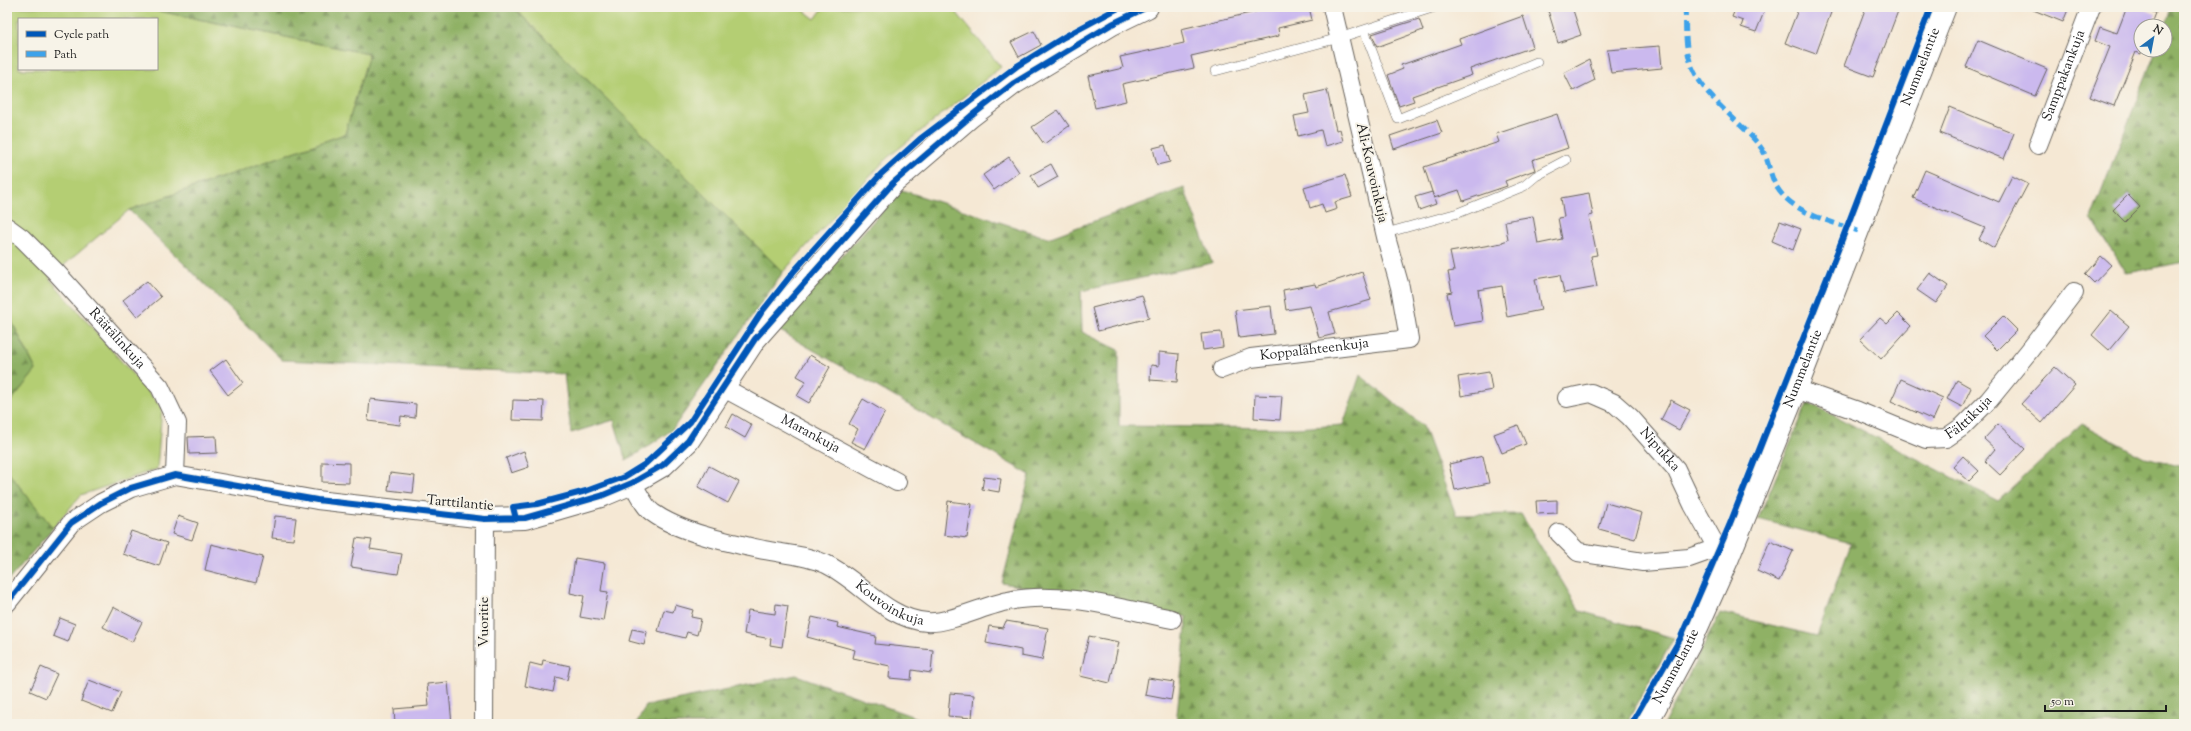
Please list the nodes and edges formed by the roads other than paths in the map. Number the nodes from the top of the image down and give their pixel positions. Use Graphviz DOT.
graph roads {
  1 [pos="1332,7"];
  2 [pos="1435,7"];
  3 [pos="1945,7"];
  4 [pos="2091,7"];
  5 [pos="1145,8"];
  6 [pos="1364,30"];
  7 [pos="1339,38"];
  8 [pos="1537,62"];
  9 [pos="1215,71"];
  10 [pos="2038,145"];
  11 [pos="1566,160"];
  12 [pos="7,228"];
  13 [pos="1386,233"];
  14 [pos="2074,292"];
  15 [pos="1409,339"];
  16 [pos="1222,369"];
  17 [pos="724,388"];
  18 [pos="1796,389"];
  19 [pos="1567,398"];
  20 [pos="175,474"];
  21 [pos="897,482"];
  22 [pos="632,483"];
  23 [pos="485,519"];
  24 [pos="1559,533"];
  25 [pos="1722,553"];
  26 [pos="7,603"];
  27 [pos="1172,618"];
  28 [pos="484,724"];
  29 [pos="1646,724"];
  1 -- 7 [label="street, Ali-Kouvoinkuja"];
  2 -- 6 [label="lane"];
  3 -- 18 [label="street, Nummelantie"];
  4 -- 10 [label="street, Samppakankuja"];
  5 -- 17 [label="street, Tarttilantie"];
  6 -- 7 [label="lane"];
  6 -- 8 [label="lane"];
  7 -- 9 [label="lane"];
  7 -- 13 [label="street, Ali-Kouvoinkuja"];
  11 -- 13 [label="lane"];
  12 -- 20 [label="street, Räätälinkuja"];
  13 -- 15 [label="street, Ali-Kouvoinkuja"];
  14 -- 18 [label="street, Fälttikuja"];
  15 -- 16 [label="street, Koppalähteenkuja"];
  17 -- 21 [label="street, Marankuja"];
  17 -- 22 [label="street, Tarttilantie"];
  18 -- 25 [label="street, Nummelantie"];
  19 -- 25 [label="street, Nipukka"];
  20 -- 23 [label="street, Tarttilantie"];
  20 -- 26 [label="street, Tarttilantie"];
  22 -- 23 [label="street, Tarttilantie"];
  22 -- 27 [label="street, Kouvoinkuja"];
  23 -- 28 [label="street, Vuoritie"];
  24 -- 25 [label="street"];
  25 -- 29 [label="street, Nummelantie"];
}
